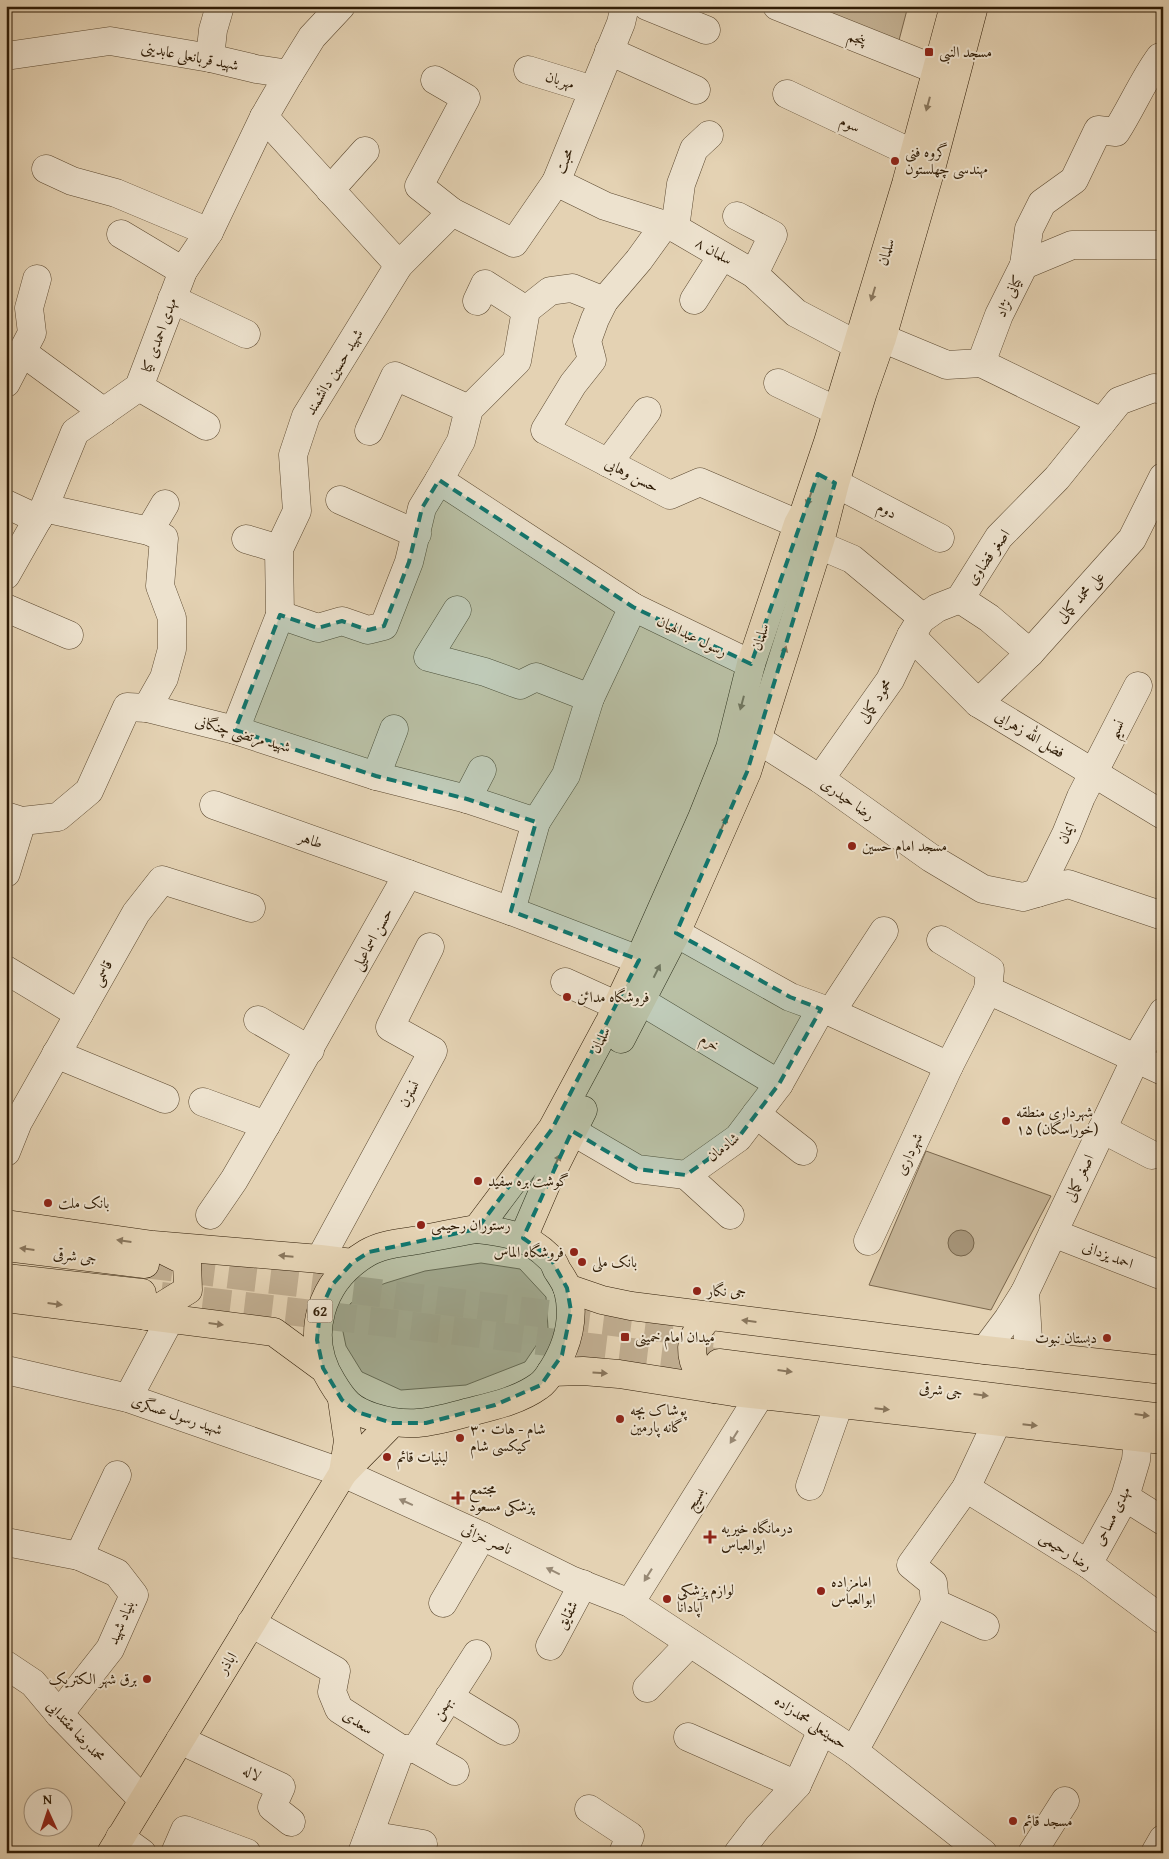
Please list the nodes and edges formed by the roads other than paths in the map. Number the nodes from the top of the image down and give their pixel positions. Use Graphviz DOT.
graph roads {
  1 [pos="220,6"];
  2 [pos="341,6"];
  3 [pos="625,6"];
  4 [pos="647,6"];
  5 [pos="777,6"];
  6 [pos="954,6"];
  7 [pos="974,6"];
  8 [pos="706,30"];
  9 [pos="609,51"];
  10 [pos="6,56"];
  11 [pos="1160,57"];
  12 [pos="210,58"];
  13 [pos="528,70"];
  14 [pos="937,70"];
  15 [pos="289,74"];
  16 [pos="435,80"];
  17 [pos="593,90"];
  18 [pos="696,90"];
  19 [pos="787,94"];
  20 [pos="264,117"];
  21 [pos="709,135"];
  22 [pos="365,151"];
  23 [pos="914,154"];
  24 [pos="46,170"];
  25 [pos="556,182"];
  26 [pos="330,190"];
  27 [pos="452,212"];
  28 [pos="737,216"];
  29 [pos="670,226"];
  30 [pos="209,232"];
  31 [pos="121,234"];
  32 [pos="1163,245"];
  33 [pos="722,256"];
  34 [pos="399,265"];
  35 [pos="1024,265"];
  36 [pos="182,271"];
  37 [pos="754,274"];
  38 [pos="38,279"];
  39 [pos="172,299"];
  40 [pos="604,300"];
  41 [pos="694,300"];
  42 [pos="477,301"];
  43 [pos="526,310"];
  44 [pos="246,334"];
  45 [pos="869,341"];
  46 [pos="22,352"];
  47 [pos="981,363"];
  48 [pos="6,383"];
  49 [pos="778,383"];
  50 [pos="139,387"];
  51 [pos="1163,390"];
  52 [pos="469,409"];
  53 [pos="647,411"];
  54 [pos="837,411"];
  55 [pos="104,412"];
  56 [pos="1102,422"];
  57 [pos="206,426"];
  58 [pos="369,431"];
  59 [pos="608,463"];
  60 [pos="1163,477"];
  61 [pos="826,478"];
  62 [pos="439,480"];
  63 [pos="340,500"];
  64 [pos="6,504"];
  65 [pos="165,504"];
  66 [pos="41,513"];
  67 [pos="798,524"];
  68 [pos="149,531"];
  69 [pos="417,534"];
  70 [pos="940,538"];
  71 [pos="246,539"];
  72 [pos="818,545"];
  73 [pos="279,549"];
  74 [pos="6,575"];
  75 [pos="960,599"];
  76 [pos="633,607"];
  77 [pos="6,608"];
  78 [pos="457,610"];
  79 [pos="280,616"];
  80 [pos="917,627"];
  81 [pos="69,635"];
  82 [pos="1030,653"];
  83 [pos="751,664"];
  84 [pos="1138,686"];
  85 [pos="590,698"];
  86 [pos="978,703"];
  87 [pos="147,708"];
  88 [pos="394,729"];
  89 [pos="235,730"];
  90 [pos="757,739"];
  91 [pos="482,770"];
  92 [pos="1094,772"];
  93 [pos="376,776"];
  94 [pos="820,779"];
  95 [pos="468,799"];
  96 [pos="214,805"];
  97 [pos="1163,815"];
  98 [pos="14,819"];
  99 [pos="536,822"];
  100 [pos="6,873"];
  101 [pos="408,874"];
  102 [pos="1037,893"];
  103 [pos="251,908"];
  104 [pos="511,911"];
  105 [pos="1163,916"];
  106 [pos="884,931"];
  107 [pos="676,932"];
  108 [pos="941,940"];
  109 [pos="430,947"];
  110 [pos="640,960"];
  111 [pos="6,970"];
  112 [pos="565,982"];
  113 [pos="988,990"];
  114 [pos="630,1003"];
  115 [pos="826,1011"];
  116 [pos="1163,1012"];
  117 [pos="79,1014"];
  118 [pos="258,1020"];
  119 [pos="310,1050"];
  120 [pos="56,1054"];
  121 [pos="1136,1058"];
  122 [pos="949,1066"];
  123 [pos="1163,1071"];
  124 [pos="779,1084"];
  125 [pos="164,1099"];
  126 [pos="203,1102"];
  127 [pos="756,1114"];
  128 [pos="266,1125"];
  129 [pos="1102,1130"];
  130 [pos="572,1131"];
  131 [pos="803,1151"];
  132 [pos="6,1152"];
  133 [pos="1152,1155"];
  134 [pos="686,1175"];
  135 [pos="210,1215"];
  136 [pos="730,1215"];
  137 [pos="6,1224"];
  138 [pos="477,1229"];
  139 [pos="1053,1233"];
  140 [pos="523,1238"];
  141 [pos="868,1241"];
  142 [pos="6,1247"];
  143 [pos="149,1255"];
  144 [pos="320,1259"];
  145 [pos="352,1263"];
  146 [pos="1163,1276"];
  147 [pos="6,1278"];
  148 [pos="567,1288"];
  149 [pos="1025,1292"];
  150 [pos="6,1298"];
  151 [pos="152,1309"];
  152 [pos="717,1326"];
  153 [pos="985,1350"];
  154 [pos="1029,1355"];
  155 [pos="719,1363"];
  156 [pos="323,1368"];
  157 [pos="6,1370"];
  158 [pos="1163,1370"];
  159 [pos="551,1372"];
  160 [pos="1163,1385"];
  161 [pos="714,1390"];
  162 [pos="760,1396"];
  163 [pos="128,1398"];
  164 [pos="342,1400"];
  165 [pos="839,1404"];
  166 [pos="1163,1418"];
  167 [pos="997,1422"];
  168 [pos="392,1423"];
  169 [pos="1151,1439"];
  170 [pos="343,1473"];
  171 [pos="117,1476"];
  172 [pos="810,1486"];
  173 [pos="966,1488"];
  174 [pos="1125,1497"];
  175 [pos="1163,1521"];
  176 [pos="482,1536"];
  177 [pos="6,1542"];
  178 [pos="79,1556"];
  179 [pos="1088,1564"];
  180 [pos="583,1584"];
  181 [pos="630,1603"];
  182 [pos="934,1603"];
  183 [pos="443,1604"];
  184 [pos="1163,1620"];
  185 [pos="252,1623"];
  186 [pos="984,1626"];
  187 [pos="690,1643"];
  188 [pos="550,1646"];
  189 [pos="477,1654"];
  190 [pos="6,1665"];
  191 [pos="647,1688"];
  192 [pos="449,1697"];
  193 [pos="59,1714"];
  194 [pos="822,1730"];
  195 [pos="505,1731"];
  196 [pos="688,1737"];
  197 [pos="180,1740"];
  198 [pos="408,1749"];
  199 [pos="854,1751"];
  200 [pos="455,1771"];
  201 [pos="797,1785"];
  202 [pos="143,1800"];
  203 [pos="1065,1802"];
  204 [pos="589,1809"];
  205 [pos="291,1822"];
  206 [pos="1163,1839"];
  207 [pos="366,1844"];
  208 [pos="422,1844"];
  209 [pos="116,1845"];
  210 [pos="142,1853"];
  211 [pos="175,1853"];
  212 [pos="247,1853"];
  213 [pos="623,1853"];
  214 [pos="738,1853"];
  215 [pos="983,1853"];
  216 [pos="1032,1853"];
  217 [pos="1155,1853"];
  1 -- 12 [label="street"];
  2 -- 15 [label="street"];
  3 -- 9 [label="street, محبت"];
  4 -- 8 [label="street"];
  5 -- 14 [label="street, پنجم"];
  6 -- 14 [label="main road, سلمان"];
  7 -- 45 [label="main road, سلمان"];
  9 -- 17 [label="street, محبت"];
  9 -- 18 [label="street"];
  10 -- 12 [label="street, شهید قربانعلی عابدینی"];
  11 -- 35 [label="street"];
  12 -- 15 [label="street, شهید قربانعلی عابدینی"];
  13 -- 17 [label="street, مهربان"];
  14 -- 23 [label="main road, سلمان, one-way"];
  15 -- 20 [label="street, مهدی احمدی کیا"];
  16 -- 27 [label="street"];
  17 -- 25 [label="street, محبت"];
  19 -- 23 [label="street, سوم"];
  20 -- 26 [label="street"];
  20 -- 30 [label="street, مهدی احمدی کیا"];
  21 -- 29 [label="street"];
  22 -- 26 [label="street"];
  23 -- 45 [label="main road, سلمان, one-way"];
  24 -- 30 [label="street"];
  25 -- 27 [label="street, محبت"];
  25 -- 29 [label="street, سلمان ۸"];
  26 -- 34 [label="street"];
  27 -- 34 [label="street, شهید حسین دانشمند"];
  28 -- 37 [label="street"];
  29 -- 33 [label="street, سلمان ۸"];
  29 -- 40 [label="street"];
  30 -- 36 [label="street, مهدی احمدی کیا"];
  31 -- 36 [label="street"];
  32 -- 35 [label="street, کیانی نژاد"];
  33 -- 37 [label="street, سلمان ۸"];
  33 -- 41 [label="street"];
  34 -- 73 [label="street, شهید حسین دانشمند"];
  35 -- 47 [label="street, کیانی نژاد"];
  36 -- 39 [label="street, مهدی احمدی کیا"];
  37 -- 45 [label="street, سلمان ۸"];
  38 -- 46 [label="street"];
  39 -- 44 [label="street"];
  39 -- 50 [label="street, مهدی احمدی کیا"];
  40 -- 43 [label="street"];
  40 -- 59 [label="street, حسن وهابی"];
  42 -- 43 [label="street"];
  43 -- 52 [label="street"];
  45 -- 47 [label="street"];
  45 -- 54 [label="main road, سلمان"];
  45 -- 61 [label="main road, سلمان"];
  46 -- 48 [label="street"];
  46 -- 55 [label="street"];
  47 -- 56 [label="street"];
  49 -- 54 [label="street"];
  50 -- 55 [label="street, مهدی احمدی کیا"];
  50 -- 57 [label="street"];
  51 -- 56 [label="street, اصغر قضاوی"];
  52 -- 58 [label="street"];
  52 -- 62 [label="street"];
  53 -- 59 [label="street"];
  54 -- 61 [label="main road, سلمان"];
  55 -- 66 [label="street, مهدی احمدی کیا"];
  56 -- 75 [label="street, اصغر قضاوی"];
  59 -- 67 [label="street, حسن وهابی"];
  60 -- 82 [label="street, علی محمد کمالی"];
  61 -- 67 [label="main road, سلمان, one-way"];
  61 -- 70 [label="street, دوم"];
  61 -- 72 [label="main road, سلمان"];
  62 -- 69 [label="street"];
  62 -- 76 [label="street, رسول عبدالهیان"];
  63 -- 69 [label="street"];
  64 -- 66 [label="street"];
  65 -- 68 [label="street"];
  66 -- 68 [label="street"];
  66 -- 74 [label="street, مهدی احمدی کیا"];
  67 -- 83 [label="main road, سلمان"];
  68 -- 87 [label="street"];
  69 -- 79 [label="street"];
  71 -- 73 [label="street"];
  72 -- 80 [label="street"];
  90 -- 72 [label="main road, سلمان, one-way"];
  73 -- 79 [label="street, شهید حسین دانشمند"];
  75 -- 80 [label="street, اصغر قضاوی"];
  75 -- 82 [label="street"];
  76 -- 83 [label="street, رسول عبدالهیان"];
  76 -- 85 [label="street"];
  77 -- 81 [label="street"];
  78 -- 85 [label="street"];
  79 -- 89 [label="street, شهید حسین دانشمند"];
  80 -- 86 [label="street, فضل الله زهرایی"];
  80 -- 94 [label="street, محمود کمالی"];
  82 -- 86 [label="street, علی محمد کمالی"];
  83 -- 110 [label="main road, سلمان, one-way"];
  84 -- 92 [label="street, نسیم"];
  85 -- 99 [label="street"];
  86 -- 92 [label="street, فضل الله زهرایی"];
  87 -- 89 [label="street, شهید مرتضی چنگانی"];
  87 -- 98 [label="street, شهید مرتضی چنگانی"];
  88 -- 93 [label="street"];
  89 -- 93 [label="street, شهید مرتضی چنگانی"];
  90 -- 94 [label="street, رضا حیدری"];
  107 -- 90 [label="main road, سلمان, one-way"];
  91 -- 95 [label="street"];
  92 -- 97 [label="street, فضل الله زهرایی"];
  92 -- 102 [label="street, ایمان"];
  93 -- 95 [label="street, شهید مرتضی چنگانی"];
  94 -- 102 [label="street, رضا حیدری"];
  95 -- 99 [label="street, شهید مرتضی چنگانی"];
  96 -- 101 [label="street, طاهر"];
  98 -- 100 [label="street"];
  99 -- 104 [label="street"];
  101 -- 104 [label="street"];
  101 -- 119 [label="street, حسن اسماعیلی"];
  102 -- 105 [label="street, رضا حیدری"];
  103 -- 117 [label="street, قاسمی"];
  104 -- 110 [label="street"];
  106 -- 115 [label="street, شادمان"];
  114 -- 107 [label="main road, سلمان, one-way"];
  107 -- 115 [label="street"];
  108 -- 113 [label="street"];
  109 -- 144 [label="street, نسترن"];
  110 -- 114 [label="main road, سلمان"];
  111 -- 117 [label="street"];
  112 -- 114 [label="street, خرم"];
  113 -- 121 [label="street"];
  113 -- 122 [label="street, شهرداری"];
  114 -- 124 [label="street, خرم"];
  114 -- 130 [label="main road, سلمان"];
  114 -- 138 [label="main road, سلمان"];
  115 -- 122 [label="street"];
  115 -- 124 [label="street, شادمان"];
  116 -- 121 [label="street, اصغر کمالی"];
  117 -- 120 [label="street, قاسمی"];
  118 -- 119 [label="street"];
  119 -- 128 [label="street, حسن اسماعیلی"];
  120 -- 125 [label="street"];
  120 -- 132 [label="street, قاسمی"];
  121 -- 123 [label="street"];
  121 -- 129 [label="street, اصغر کمالی"];
  122 -- 141 [label="street, شهرداری"];
  124 -- 127 [label="street, شادمان"];
  126 -- 128 [label="street"];
  127 -- 131 [label="street"];
  127 -- 134 [label="street, شادمان"];
  128 -- 135 [label="street, حسن اسماعیلی"];
  129 -- 133 [label="street"];
  129 -- 139 [label="street, اصغر کمالی"];
  130 -- 134 [label="street"];
  140 -- 130 [label="main road, سلمان, one-way"];
  134 -- 136 [label="street"];
  143 -- 137 [label="main road, one-way"];
  138 -- 140 [label="main road, 62"];
  138 -- 145 [label="main road, 62"];
  139 -- 146 [label="street, احمد یزدانی"];
  139 -- 149 [label="street, اصغر کمالی"];
  140 -- 148 [label="main road, 62"];
  143 -- 142 [label="main road, جی شرقی, one-way"];
  144 -- 143 [label="main road, one-way"];
  143 -- 151 [label="main road"];
  144 -- 145 [label="main road"];
  145 -- 156 [label="main road, 62"];
  147 -- 151 [label="main road, جی شرقی"];
  148 -- 152 [label="main road"];
  148 -- 159 [label="main road, 62"];
  149 -- 153 [label="street, اصغر کمالی"];
  149 -- 154 [label="street"];
  150 -- 151 [label="main road, one-way"];
  151 -- 156 [label="main road, one-way"];
  151 -- 163 [label="street"];
  153 -- 152 [label="main road, one-way"];
  152 -- 160 [label="main road, جی شرقی"];
  152 -- 161 [label="main road"];
  153 -- 154 [label="main road"];
  154 -- 158 [label="main road"];
  155 -- 166 [label="main road, جی شرقی, one-way"];
  156 -- 164 [label="main road, 62"];
  157 -- 163 [label="street, شهید رسول عسگری"];
  159 -- 161 [label="main road, one-way"];
  159 -- 168 [label="main road, 62"];
  161 -- 162 [label="main road"];
  162 -- 165 [label="main road"];
  162 -- 181 [label="street, بسیج, one-way"];
  163 -- 170 [label="street, شهید رسول عسگری"];
  164 -- 168 [label="main road, 62"];
  164 -- 170 [label="main road, اباذر"];
  165 -- 167 [label="main road, one-way"];
  165 -- 172 [label="street"];
  167 -- 169 [label="main road, one-way"];
  167 -- 173 [label="street"];
  168 -- 170 [label="main road, اباذر"];
  169 -- 174 [label="street, مهدی مساحی"];
  176 -- 170 [label="street, ناصر خزائی, one-way"];
  170 -- 185 [label="main road, اباذر"];
  171 -- 178 [label="street"];
  173 -- 179 [label="street, رضا رحیمی"];
  173 -- 182 [label="street"];
  174 -- 175 [label="street"];
  174 -- 179 [label="street, مهدی مساحی"];
  180 -- 176 [label="street, ناصر خزائی, one-way"];
  176 -- 183 [label="street"];
  177 -- 178 [label="street, بنیاد شهید"];
  178 -- 193 [label="street, بنیاد شهید"];
  179 -- 184 [label="street, رضا رحیمی"];
  180 -- 181 [label="street, ناصر خزائی"];
  180 -- 188 [label="street, شقایق"];
  181 -- 187 [label="street, حسینعلی محمدزاده"];
  182 -- 186 [label="street"];
  182 -- 199 [label="street"];
  185 -- 197 [label="main road, اباذر"];
  185 -- 198 [label="street, سعدی"];
  187 -- 191 [label="street"];
  187 -- 194 [label="street, حسینعلی محمدزاده"];
  189 -- 192 [label="street, بهمن"];
  190 -- 193 [label="street, محمدرضا مقتدایی"];
  192 -- 195 [label="street"];
  192 -- 198 [label="street, بهمن"];
  193 -- 202 [label="street, محمدرضا مقتدایی"];
  194 -- 199 [label="street, حسینعلی محمدزاده"];
  194 -- 201 [label="street"];
  196 -- 201 [label="street"];
  197 -- 202 [label="main road, اباذر"];
  197 -- 205 [label="street, لاله"];
  198 -- 200 [label="street"];
  198 -- 207 [label="street"];
  199 -- 215 [label="street, حسینعلی محمدزاده"];
  201 -- 214 [label="street"];
  202 -- 209 [label="main road, اباذر"];
  203 -- 216 [label="street"];
  204 -- 213 [label="street"];
  206 -- 217 [label="street"];
  207 -- 208 [label="street"];
  209 -- 210 [label="street"];
  211 -- 212 [label="street"];
}
